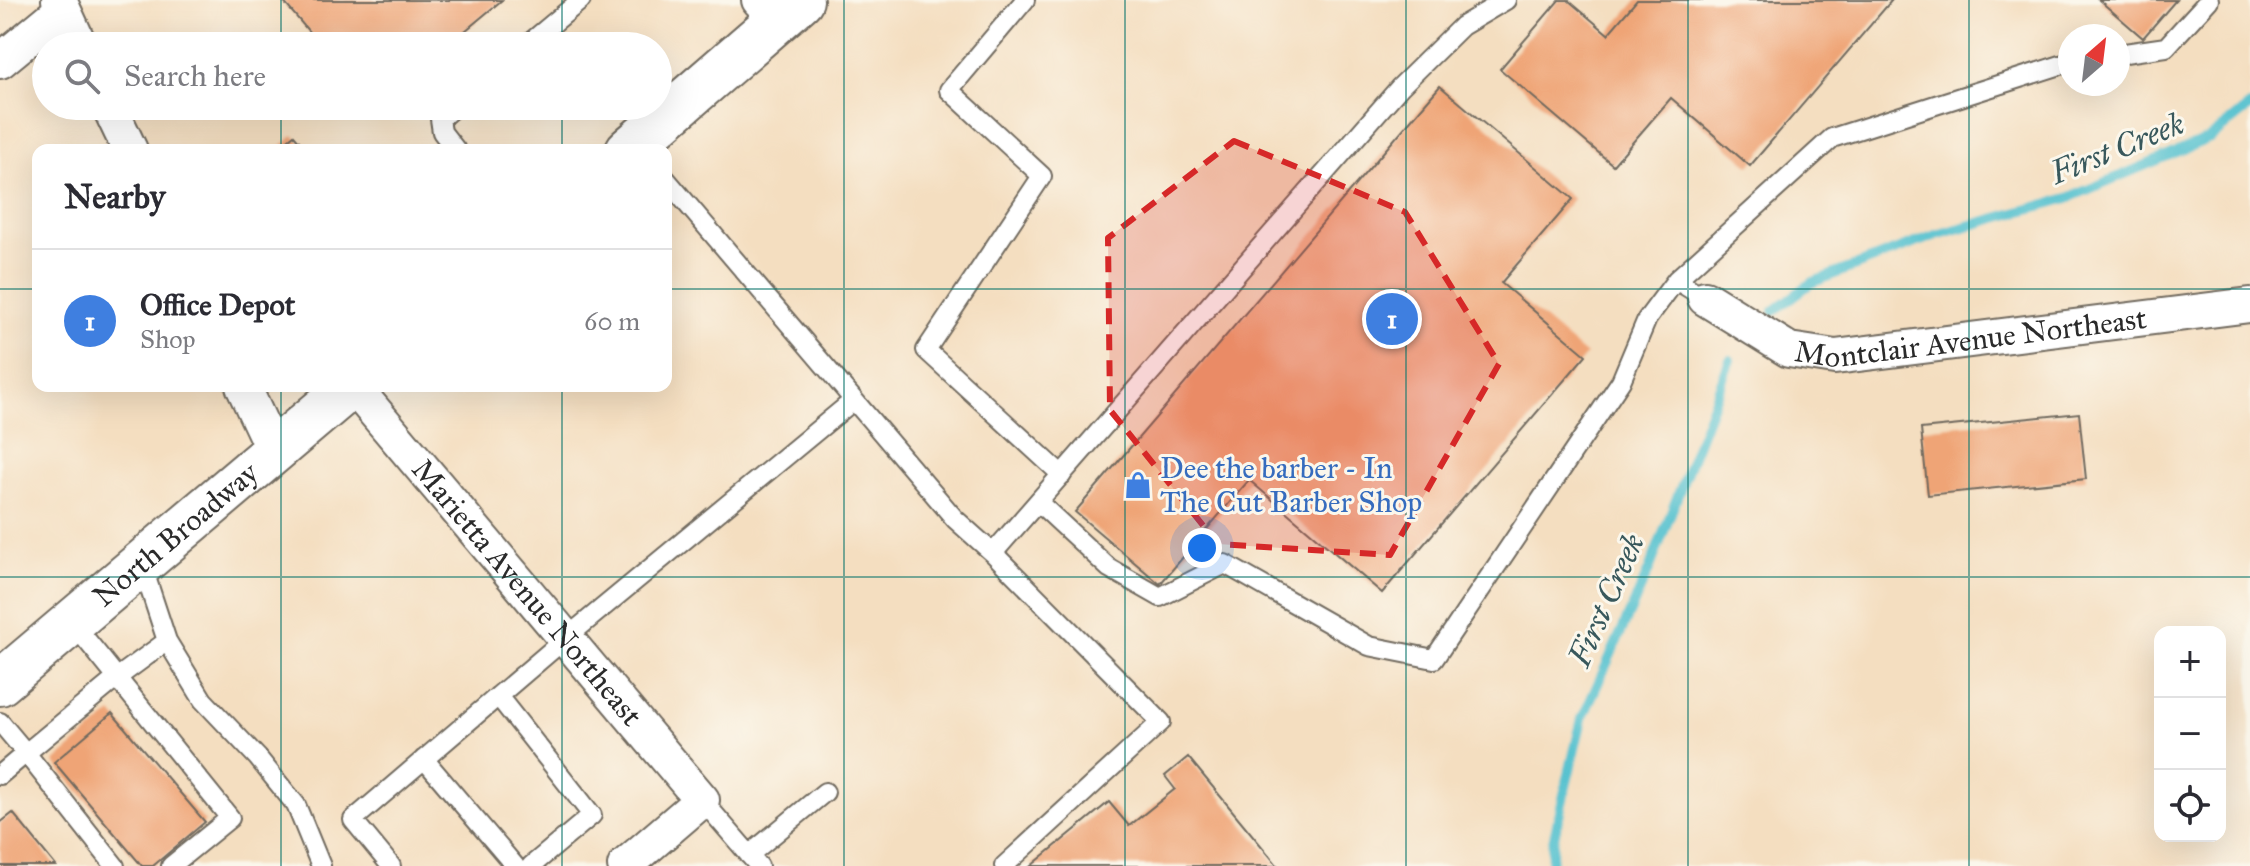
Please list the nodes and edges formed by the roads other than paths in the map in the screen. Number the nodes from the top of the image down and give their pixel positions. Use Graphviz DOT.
graph roads {
  1 [pos="581,0"];
  2 [pos="1025,0"];
  3 [pos="1506,0"];
  4 [pos="2209,0"];
  5 [pos="60,5"];
  6 [pos="780,7"];
  7 [pos="73,32"];
  8 [pos="543,32"];
  9 [pos="2130,52"];
  10 [pos="0,61"];
  11 [pos="2058,66"];
  12 [pos="672,112"];
  13 [pos="116,120"];
  14 [pos="440,120"];
  15 [pos="664,120"];
  16 [pos="127,144"];
  17 [pos="451,144"];
  18 [pos="639,144"];
  19 [pos="672,186"];
  20 [pos="1676,280"];
  21 [pos="1705,298"];
  22 [pos="2250,305"];
  23 [pos="246,392"];
  24 [pos="345,392"];
  25 [pos="357,392"];
  26 [pos="854,400"];
  27 [pos="273,450"];
  28 [pos="1062,475"];
  29 [pos="1038,502"];
  30 [pos="993,553"];
  31 [pos="141,562"];
  32 [pos="72,622"];
  33 [pos="566,638"];
  34 [pos="167,641"];
  35 [pos="118,677"];
  36 [pos="0,683"];
  37 [pos="498,696"];
  38 [pos="0,722"];
  39 [pos="26,753"];
  40 [pos="424,759"];
  41 [pos="0,775"];
  42 [pos="825,792"];
  43 [pos="702,800"];
  44 [pos="754,860"];
  45 [pos="115,866"];
  46 [pos="171,866"];
  47 [pos="321,866"];
  48 [pos="391,866"];
  49 [pos="515,866"];
  50 [pos="531,866"];
  51 [pos="625,866"];
  52 [pos="1004,866"];
  1 -- 8 [label="lane"];
  2 -- 28 [label="lane"];
  3 -- 28 [label="lane"];
  4 -- 9 [label="lane"];
  5 -- 7 [label="street"];
  5 -- 10 [label="street"];
  6 -- 12 [label="main road"];
  11 -- 20 [label="lane"];
  13 -- 16 [label="street"];
  14 -- 17 [label="lane"];
  15 -- 18 [label="main road"];
  19 -- 26 [label="lane"];
  20 -- 21 [label="lane"];
  20 -- 29 [label="lane"];
  21 -- 22 [label="street, Montclair Avenue Northeast"];
  23 -- 27 [label="street"];
  24 -- 27 [label="main road, North Broadway"];
  25 -- 33 [label="street, Marietta Avenue Northeast"];
  26 -- 30 [label="lane"];
  26 -- 33 [label="lane"];
  27 -- 31 [label="main road, North Broadway"];
  28 -- 29 [label="lane"];
  29 -- 30 [label="lane"];
  30 -- 52 [label="lane"];
  31 -- 32 [label="main road, North Broadway"];
  31 -- 34 [label="lane"];
  32 -- 35 [label="lane"];
  32 -- 36 [label="main road, North Broadway"];
  33 -- 37 [label="lane"];
  33 -- 43 [label="street, Marietta Avenue Northeast"];
  34 -- 35 [label="lane"];
  34 -- 47 [label="lane"];
  35 -- 39 [label="lane"];
  35 -- 46 [label="lane"];
  37 -- 40 [label="lane"];
  37 -- 50 [label="lane"];
  38 -- 39 [label="lane"];
  39 -- 41 [label="lane"];
  39 -- 45 [label="lane"];
  40 -- 48 [label="lane"];
  40 -- 49 [label="lane"];
  42 -- 44 [label="lane"];
  43 -- 44 [label="lane"];
  43 -- 51 [label="street"];
}
